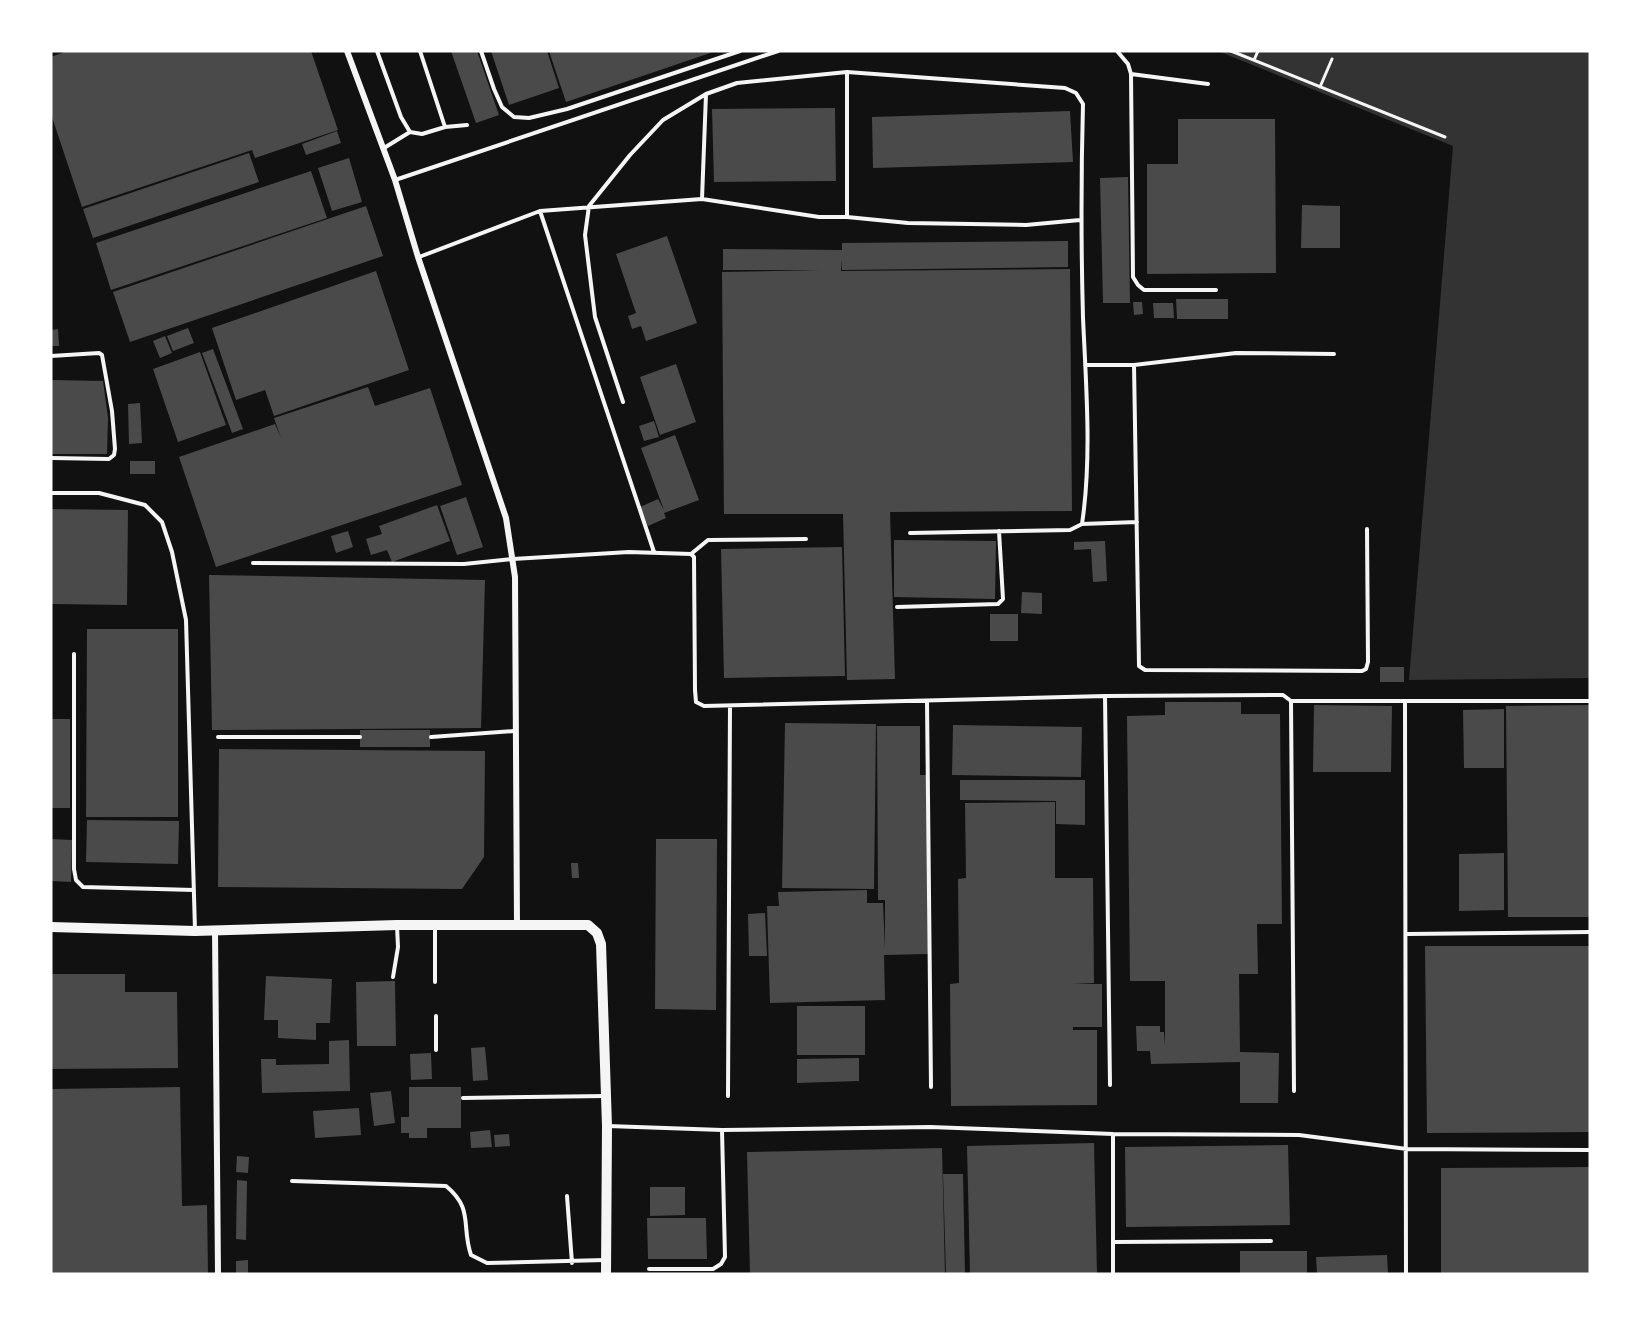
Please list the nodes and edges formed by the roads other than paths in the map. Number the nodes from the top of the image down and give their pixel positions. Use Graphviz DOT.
graph roads {
  1 [pos="347,51"];
  2 [pos="377,51"];
  3 [pos="420,51"];
  4 [pos="481,51"];
  5 [pos="740,51"];
  6 [pos="778,51"];
  7 [pos="1117,51"];
  8 [pos="847,72"];
  9 [pos="1131,74"];
  10 [pos="1208,84"];
  11 [pos="706,94"];
  12 [pos="467,125"];
  13 [pos="445,127"];
  14 [pos="410,132"];
  15 [pos="384,148"];
  16 [pos="395,180"];
  17 [pos="702,199"];
  18 [pos="589,206"];
  19 [pos="540,211"];
  20 [pos="847,217"];
  21 [pos="1080,220"];
  22 [pos="418,257"];
  23 [pos="1216,290"];
  24 [pos="1334,354"];
  25 [pos="51,356"];
  26 [pos="1085,365"];
  27 [pos="1134,365"];
  28 [pos="623,402"];
  29 [pos="51,458"];
  30 [pos="51,493"];
  31 [pos="1137,522"];
  32 [pos="1082,524"];
  33 [pos="1367,529"];
  34 [pos="999,531"];
  35 [pos="910,533"];
  36 [pos="806,539"];
  37 [pos="654,552"];
  38 [pos="691,554"];
  39 [pos="513,559"];
  40 [pos="253,562"];
  41 [pos="897,607"];
  42 [pos="74,654"];
  43 [pos="1105,696"];
  44 [pos="927,700"];
  45 [pos="1291,701"];
  46 [pos="1590,701"];
  47 [pos="1405,702"];
  48 [pos="730,706"];
  49 [pos="516,731"];
  50 [pos="218,737"];
  51 [pos="360,737"];
  52 [pos="431,737"];
  53 [pos="195,890"];
  54 [pos="397,925"];
  55 [pos="435,925"];
  56 [pos="517,925"];
  57 [pos="51,927"];
  58 [pos="215,930"];
  59 [pos="195,931"];
  60 [pos="1590,932"];
  61 [pos="1407,934"];
  62 [pos="393,977"];
  63 [pos="435,981"];
  64 [pos="436,1016"];
  65 [pos="436,1050"];
  66 [pos="1110,1085"];
  67 [pos="931,1087"];
  68 [pos="1294,1091"];
  69 [pos="606,1096"];
  70 [pos="728,1096"];
  71 [pos="463,1098"];
  72 [pos="607,1126"];
  73 [pos="722,1130"];
  74 [pos="1113,1134"];
  75 [pos="1407,1149"];
  76 [pos="1590,1150"];
  77 [pos="292,1181"];
  78 [pos="567,1196"];
  79 [pos="1270,1241"];
  80 [pos="1114,1242"];
  81 [pos="606,1260"];
  82 [pos="572,1263"];
  83 [pos="649,1269"];
  84 [pos="218,1274"];
  85 [pos="606,1274"];
  86 [pos="1113,1274"];
  87 [pos="1406,1274"];
  1 -- 15 [label="street"];
  2 -- 14 [label="lane"];
  3 -- 13 [label="lane"];
  4 -- 5 [label="lane"];
  6 -- 16 [label="lane"];
  7 -- 9 [label="lane"];
  8 -- 11 [label="lane"];
  8 -- 20 [label="lane"];
  8 -- 21 [label="lane"];
  9 -- 10 [label="lane"];
  9 -- 23 [label="lane"];
  11 -- 17 [label="lane"];
  11 -- 18 [label="lane"];
  12 -- 13 [label="lane"];
  13 -- 14 [label="lane"];
  14 -- 15 [label="lane"];
  15 -- 16 [label="street"];
  16 -- 22 [label="street"];
  17 -- 18 [label="lane"];
  17 -- 20 [label="lane"];
  18 -- 19 [label="lane"];
  18 -- 28 [label="lane"];
  19 -- 22 [label="lane"];
  19 -- 37 [label="lane"];
  20 -- 21 [label="lane"];
  21 -- 26 [label="lane"];
  22 -- 39 [label="street"];
  24 -- 27 [label="lane"];
  25 -- 29 [label="lane"];
  26 -- 27 [label="lane"];
  26 -- 32 [label="lane"];
  27 -- 31 [label="lane"];
  30 -- 53 [label="lane"];
  31 -- 32 [label="lane"];
  31 -- 33 [label="lane"];
  32 -- 34 [label="lane"];
  34 -- 35 [label="lane"];
  34 -- 41 [label="lane"];
  36 -- 38 [label="lane"];
  37 -- 38 [label="lane"];
  37 -- 39 [label="lane"];
  38 -- 48 [label="lane"];
  39 -- 40 [label="lane"];
  39 -- 49 [label="street"];
  42 -- 53 [label="lane"];
  43 -- 44 [label="lane"];
  43 -- 45 [label="lane"];
  43 -- 66 [label="lane"];
  44 -- 48 [label="lane"];
  44 -- 67 [label="lane"];
  45 -- 47 [label="lane"];
  45 -- 68 [label="lane"];
  46 -- 47 [label="lane"];
  47 -- 61 [label="lane"];
  48 -- 70 [label="lane"];
  49 -- 52 [label="lane"];
  49 -- 56 [label="street"];
  50 -- 51 [label="lane"];
  53 -- 59 [label="lane"];
  54 -- 55 [label="street"];
  54 -- 58 [label="street"];
  54 -- 62 [label="lane"];
  55 -- 56 [label="street"];
  55 -- 63 [label="lane"];
  56 -- 69 [label="street"];
  57 -- 59 [label="street"];
  58 -- 59 [label="street"];
  58 -- 84 [label="street"];
  60 -- 61 [label="lane"];
  61 -- 75 [label="lane"];
  64 -- 65 [label="lane"];
  69 -- 71 [label="lane"];
  69 -- 72 [label="street"];
  72 -- 73 [label="lane"];
  72 -- 81 [label="street"];
  73 -- 74 [label="lane"];
  73 -- 83 [label="lane"];
  74 -- 75 [label="lane"];
  74 -- 80 [label="lane"];
  75 -- 76 [label="lane"];
  75 -- 87 [label="lane"];
  77 -- 82 [label="lane"];
  78 -- 82 [label="lane"];
  79 -- 80 [label="lane"];
  80 -- 86 [label="lane"];
  81 -- 82 [label="lane"];
  81 -- 85 [label="street"];
}
